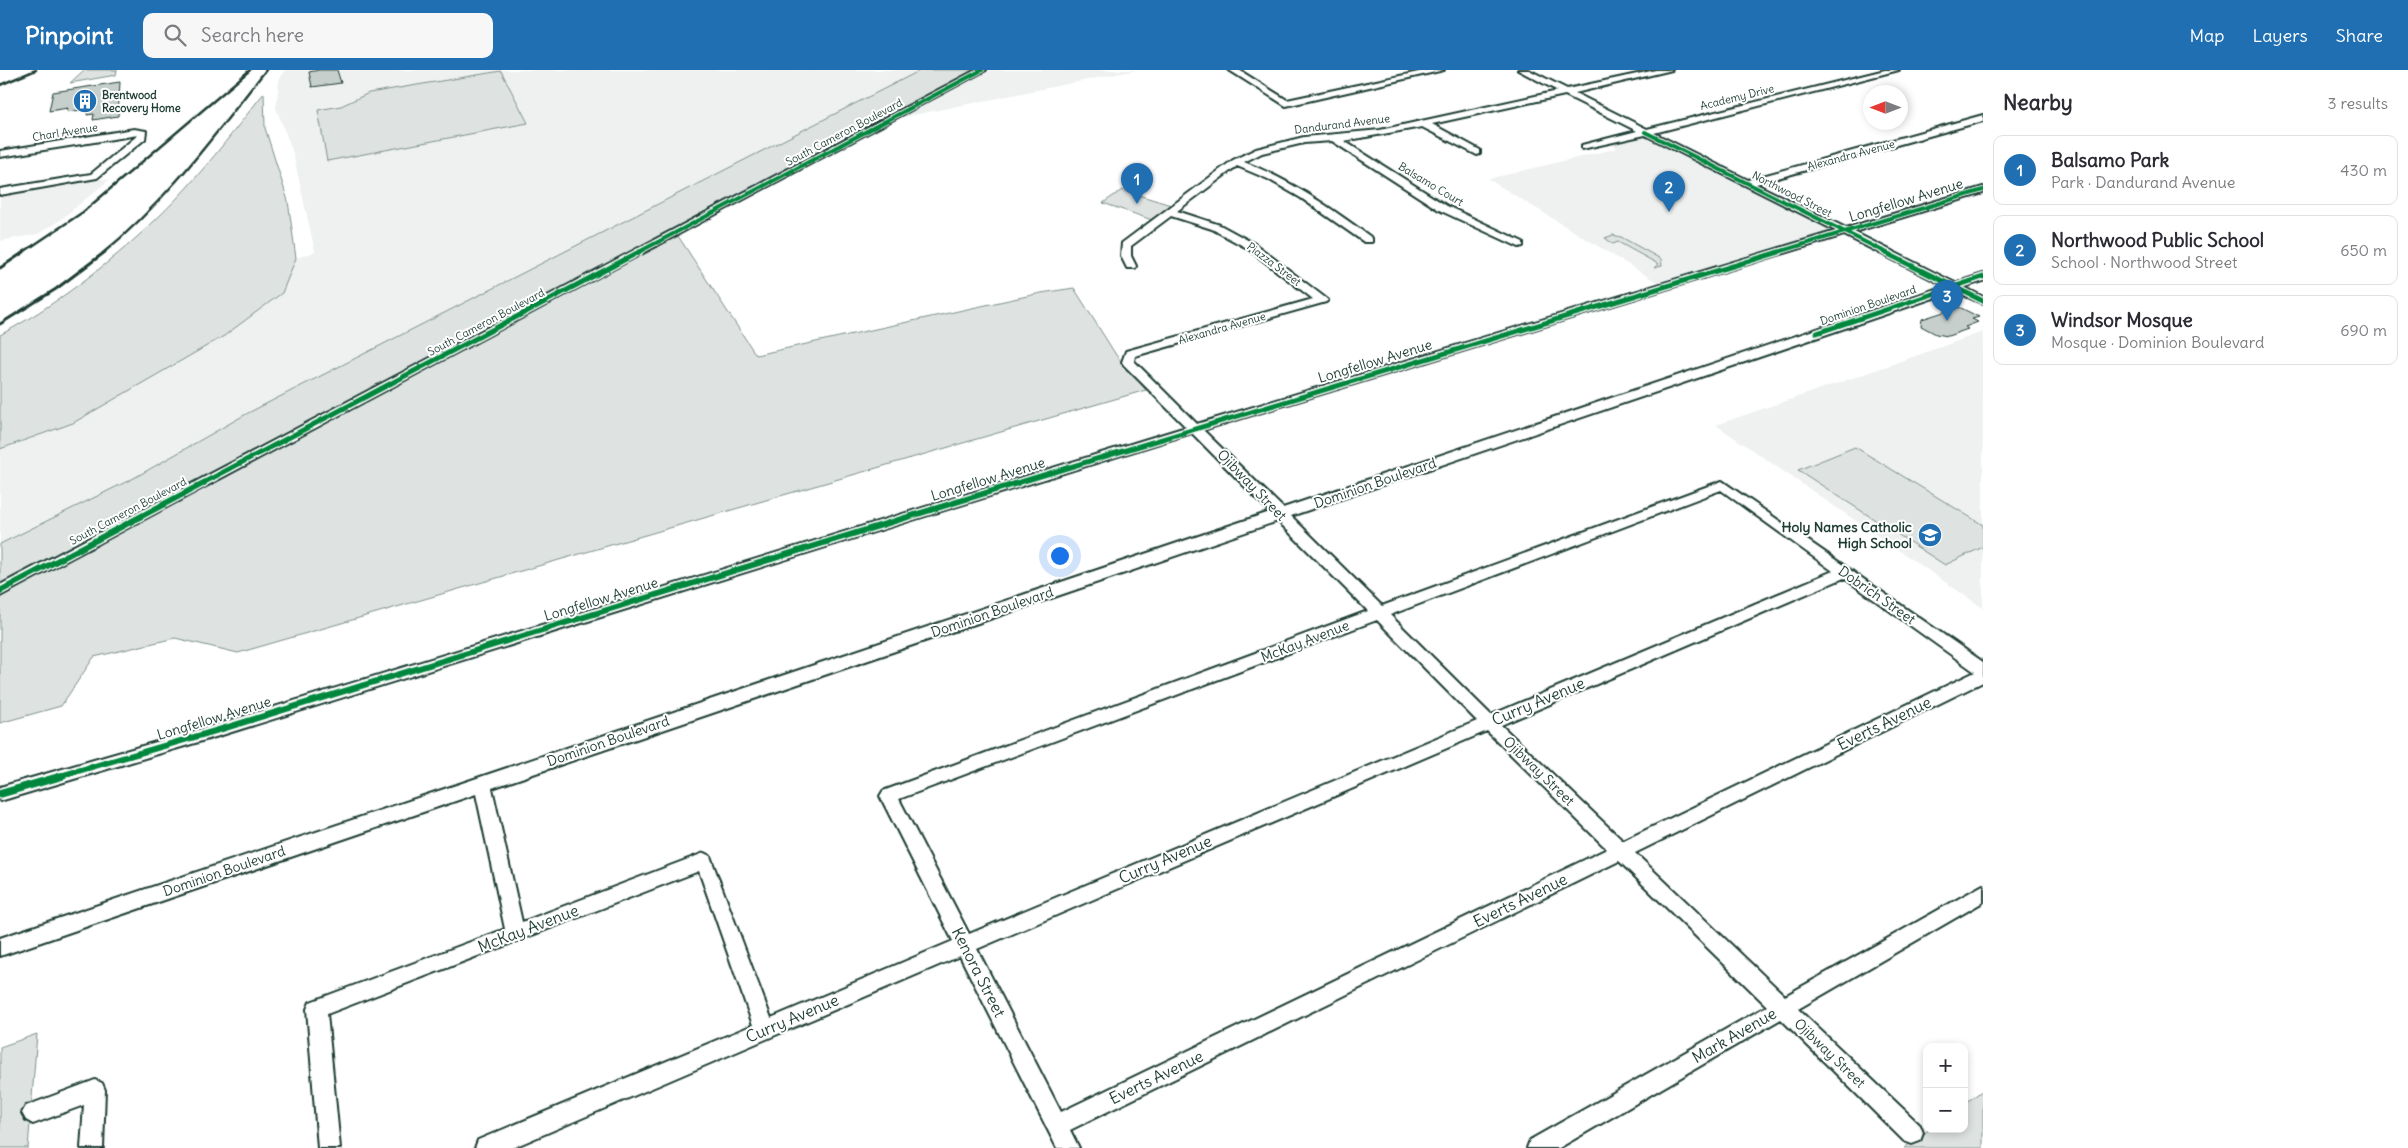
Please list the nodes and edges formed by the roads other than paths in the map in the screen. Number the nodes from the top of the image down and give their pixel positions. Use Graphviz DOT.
graph roads {
  1 [pos="982,70"];
  2 [pos="1233,70"];
  3 [pos="1402,70"];
  4 [pos="1440,70"];
  5 [pos="1522,70"];
  6 [pos="1668,70"];
  7 [pos="1895,70"];
  8 [pos="1413,76"];
  9 [pos="1568,93"];
  10 [pos="1983,118"];
  11 [pos="1422,123"];
  12 [pos="1645,132"];
  13 [pos="1335,138"];
  14 [pos="1585,147"];
  15 [pos="1477,152"];
  16 [pos="0,154"];
  17 [pos="1236,162"];
  18 [pos="1747,183"];
  19 [pos="1983,190"];
  20 [pos="0,192"];
  21 [pos="1168,212"];
  22 [pos="1844,232"];
  23 [pos="1368,240"];
  24 [pos="1519,244"];
  25 [pos="1131,266"];
  26 [pos="1983,277"];
  27 [pos="1954,287"];
  28 [pos="1322,300"];
  29 [pos="1983,301"];
  30 [pos="1128,362"];
  31 [pos="1196,428"];
  32 [pos="1722,485"];
  33 [pos="1281,514"];
  34 [pos="1845,572"];
  35 [pos="0,591"];
  36 [pos="1378,613"];
  37 [pos="1983,670"];
  38 [pos="1983,675"];
  39 [pos="1488,722"];
  40 [pos="482,784"];
  41 [pos="0,794"];
  42 [pos="889,796"];
  43 [pos="1621,851"];
  44 [pos="1983,893"];
  45 [pos="515,933"];
  46 [pos="965,944"];
  47 [pos="0,947"];
  48 [pos="1783,1008"];
  49 [pos="765,1029"];
  50 [pos="33,1113"];
  51 [pos="1057,1125"];
  52 [pos="1912,1133"];
  53 [pos="92,1148"];
  54 [pos="329,1148"];
  55 [pos="486,1148"];
  56 [pos="1068,1148"];
  57 [pos="1538,1148"];
  1 -- 35 [label="street, South Cameron Boulevard"];
  2 -- 8 [label="street"];
  3 -- 8 [label="street"];
  4 -- 8 [label="street"];
  5 -- 9 [label="street, Northwood Street"];
  6 -- 9 [label="street, Dandurand Avenue"];
  7 -- 12 [label="street, Academy Drive"];
  9 -- 11 [label="street, Dandurand Avenue"];
  9 -- 12 [label="street, Northwood Street"];
  10 -- 18 [label="street, Alexandra Avenue"];
  11 -- 13 [label="street, Dandurand Avenue"];
  11 -- 15 [label="street"];
  12 -- 14 [label="street, Academy Drive"];
  12 -- 18 [label="street, Northwood Street"];
  13 -- 17 [label="street, Dandurand Avenue"];
  13 -- 24 [label="street, Balsamo Court"];
  16 -- 20 [label="street, Charl Avenue"];
  17 -- 21 [label="street, Dandurand Avenue"];
  17 -- 23 [label="street"];
  18 -- 22 [label="street, Northwood Street"];
  19 -- 22 [label="street, Longfellow Avenue"];
  21 -- 25 [label="street, Dandurand Avenue"];
  21 -- 28 [label="street, Piazza Street"];
  22 -- 27 [label="street, Northwood Street"];
  22 -- 31 [label="street, Longfellow Avenue"];
  26 -- 27 [label="street, Dominion Boulevard"];
  27 -- 29 [label="street, Northwood Street"];
  27 -- 33 [label="street, Dominion Boulevard"];
  28 -- 30 [label="street, Alexandra Avenue"];
  30 -- 31 [label="street, Ojibway Street"];
  31 -- 33 [label="street, Ojibway Street"];
  31 -- 41 [label="street, Longfellow Avenue"];
  32 -- 34 [label="street, Dobrich Street"];
  32 -- 36 [label="street, McKay Avenue"];
  33 -- 36 [label="street, Ojibway Street"];
  33 -- 40 [label="street, Dominion Boulevard"];
  34 -- 37 [label="street, Dobrich Street"];
  34 -- 39 [label="street, Curry Avenue"];
  36 -- 39 [label="street, Ojibway Street"];
  36 -- 42 [label="street, McKay Avenue"];
  38 -- 43 [label="street, Everts Avenue"];
  39 -- 43 [label="street, Ojibway Street"];
  39 -- 46 [label="street, Curry Avenue"];
  40 -- 45 [label="street"];
  40 -- 47 [label="street, Dominion Boulevard"];
  42 -- 46 [label="street, Kenora Street"];
  43 -- 48 [label="street, Ojibway Street"];
  43 -- 51 [label="street, Everts Avenue"];
  44 -- 48 [label="street, Mark Avenue"];
  45 -- 49 [label="street, McKay Avenue"];
  45 -- 54 [label="street, McKay Avenue"];
  46 -- 49 [label="street, Curry Avenue"];
  46 -- 51 [label="street, Kenora Street"];
  48 -- 52 [label="street, Ojibway Street"];
  48 -- 57 [label="street, Mark Avenue"];
  49 -- 55 [label="street, Curry Avenue"];
  50 -- 53 [label="street"];
  51 -- 56 [label="street, Kenora Street"];
}
